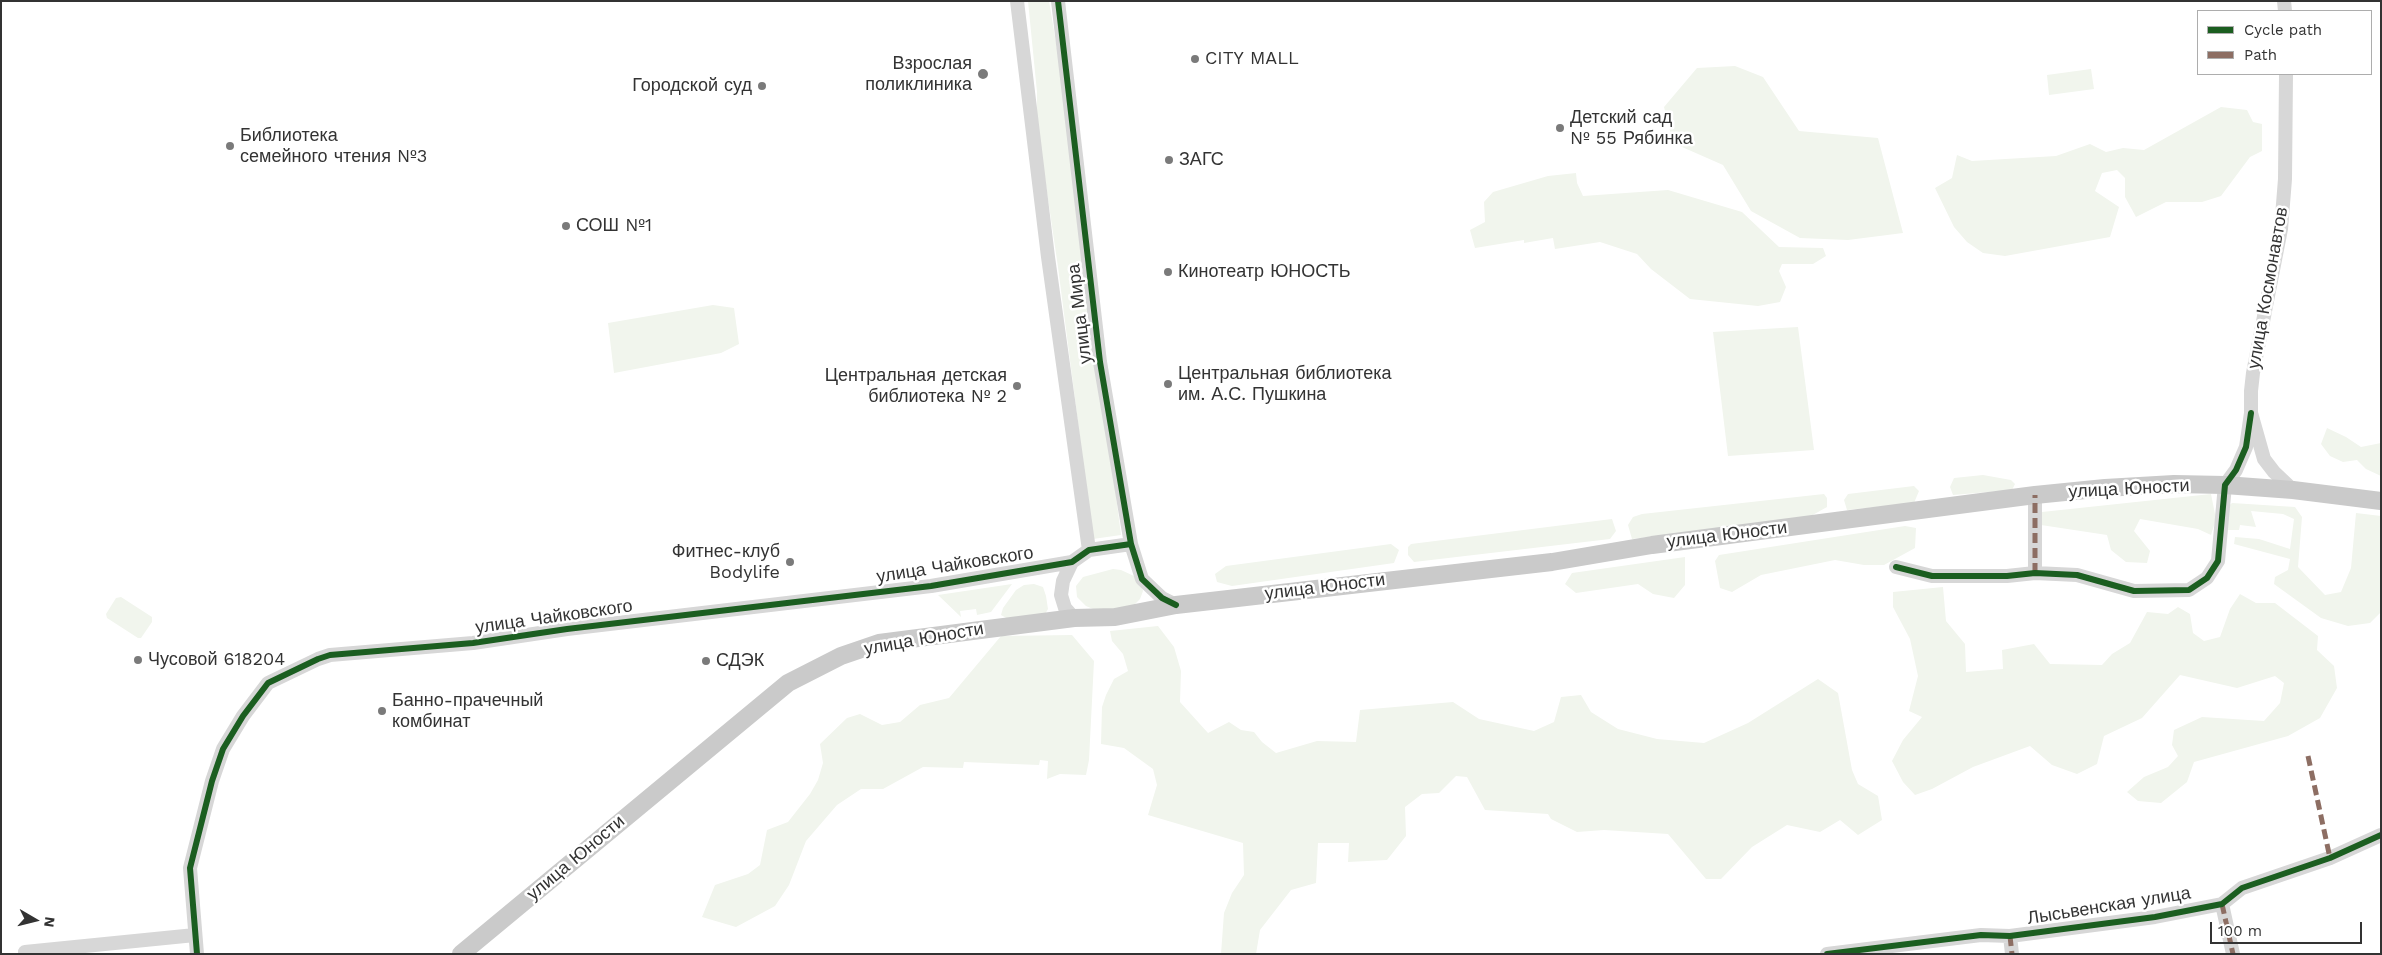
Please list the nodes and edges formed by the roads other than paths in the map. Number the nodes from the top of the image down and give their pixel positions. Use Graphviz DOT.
graph roads {
  1 [pos="1017,1"];
  2 [pos="1058,1"];
  3 [pos="2286,75"];
  4 [pos="2251,413"];
  5 [pos="2225,485"];
  6 [pos="2293,490"];
  7 [pos="2035,495"];
  8 [pos="2381,500"];
  9 [pos="1131,544"];
  10 [pos="1089,550"];
  11 [pos="1072,562"];
  12 [pos="1896,567"];
  13 [pos="2035,573"];
  14 [pos="1176,605"];
  15 [pos="1074,618"];
  16 [pos="2381,835"];
  17 [pos="2222,904"];
  18 [pos="195,935"];
  19 [pos="2010,936"];
  20 [pos="25,952"];
  21 [pos="198,954"];
  22 [pos="461,954"];
  23 [pos="1827,954"];
  24 [pos="2012,954"];
  25 [pos="2233,954"];
  1 -- 10 [label="street, улица Мира"];
  2 -- 9 [label="street, улица Мира"];
  3 -- 4 [label="street, улица Космонавтов"];
  4 -- 5 [label="street"];
  4 -- 6 [label="street, улица Космонавтов"];
  5 -- 6 [label="main road, улица Юности"];
  5 -- 7 [label="main road, улица Юности"];
  5 -- 13 [label="street"];
  6 -- 8 [label="main road, улица Юности"];
  7 -- 13 [label="street"];
  7 -- 14 [label="main road, улица Юности"];
  9 -- 10 [label="street, улица Чайковского"];
  9 -- 14 [label="street, улица Мира"];
  10 -- 11 [label="street, улица Чайковского"];
  11 -- 15 [label="street"];
  11 -- 18 [label="street, улица Чайковского"];
  12 -- 13 [label="street"];
  14 -- 15 [label="main road, улица Юности"];
  15 -- 22 [label="main road, улица Юности"];
  16 -- 17 [label="street, Лысьвенская улица"];
  17 -- 19 [label="street, Лысьвенская улица"];
  17 -- 25 [label="street"];
  18 -- 20 [label="street"];
  18 -- 21 [label="street, улица Чайковского"];
  19 -- 23 [label="street, Лысьвенская улица"];
  19 -- 24 [label="street"];
}
